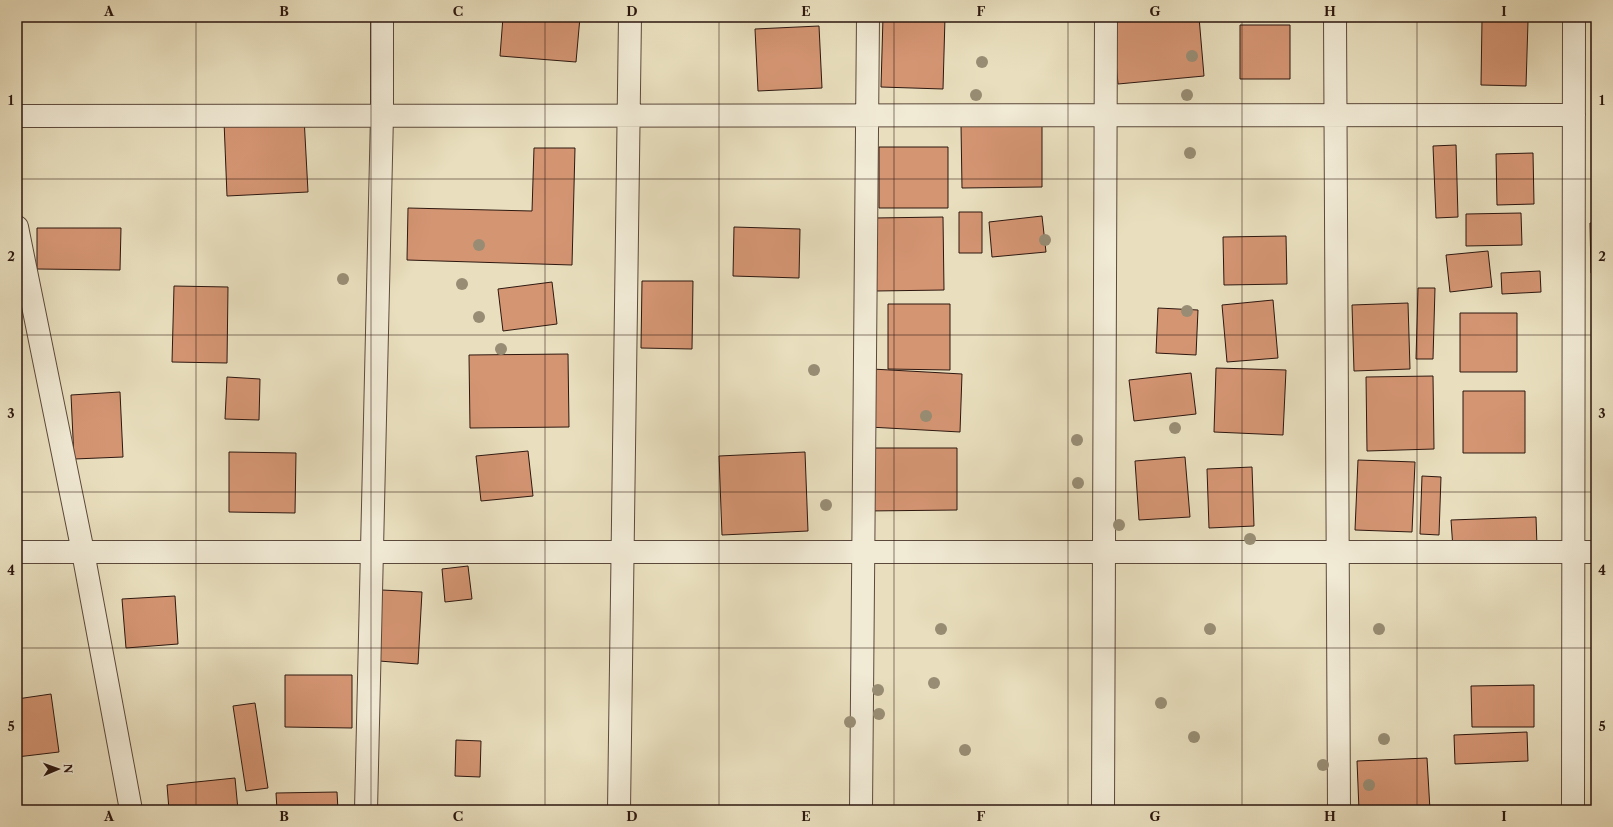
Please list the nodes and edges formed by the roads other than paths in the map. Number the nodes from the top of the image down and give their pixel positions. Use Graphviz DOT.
graph roads {
  1 [pos="382,17"];
  2 [pos="630,17"];
  3 [pos="868,17"];
  4 [pos="1106,17"];
  5 [pos="1335,17"];
  6 [pos="1574,17"];
  7 [pos="628,115"];
  8 [pos="867,115"];
  9 [pos="1574,115"];
  10 [pos="17,116"];
  11 [pos="382,116"];
  12 [pos="1106,116"];
  13 [pos="1336,116"];
  14 [pos="17,227"];
  15 [pos="17,552"];
  16 [pos="83,552"];
  17 [pos="371,552"];
  18 [pos="622,552"];
  19 [pos="864,552"];
  20 [pos="1104,552"];
  21 [pos="1338,552"];
  22 [pos="1573,552"];
  23 [pos="1596,552"];
  24 [pos="130,810"];
  25 [pos="366,810"];
  26 [pos="619,810"];
  27 [pos="861,810"];
  28 [pos="1103,810"];
  29 [pos="1339,810"];
  30 [pos="1572,810"];
  1 -- 11 [label="street"];
  2 -- 7 [label="street"];
  3 -- 8 [label="street"];
  4 -- 12 [label="street"];
  5 -- 13 [label="street"];
  6 -- 9 [label="street"];
  7 -- 8 [label="street"];
  7 -- 11 [label="street"];
  7 -- 18 [label="street"];
  8 -- 12 [label="street"];
  8 -- 19 [label="street"];
  9 -- 13 [label="street"];
  9 -- 22 [label="street"];
  10 -- 11 [label="street"];
  11 -- 17 [label="street"];
  12 -- 13 [label="street"];
  12 -- 20 [label="street"];
  13 -- 21 [label="street"];
  14 -- 16 [label="street"];
  15 -- 16 [label="street"];
  16 -- 17 [label="street"];
  16 -- 24 [label="street"];
  17 -- 18 [label="street"];
  17 -- 25 [label="street"];
  18 -- 19 [label="street"];
  18 -- 26 [label="street"];
  19 -- 20 [label="street"];
  19 -- 27 [label="street"];
  20 -- 21 [label="street"];
  20 -- 28 [label="street"];
  21 -- 22 [label="street"];
  21 -- 29 [label="street"];
  22 -- 23 [label="street"];
  22 -- 30 [label="street"];
}
